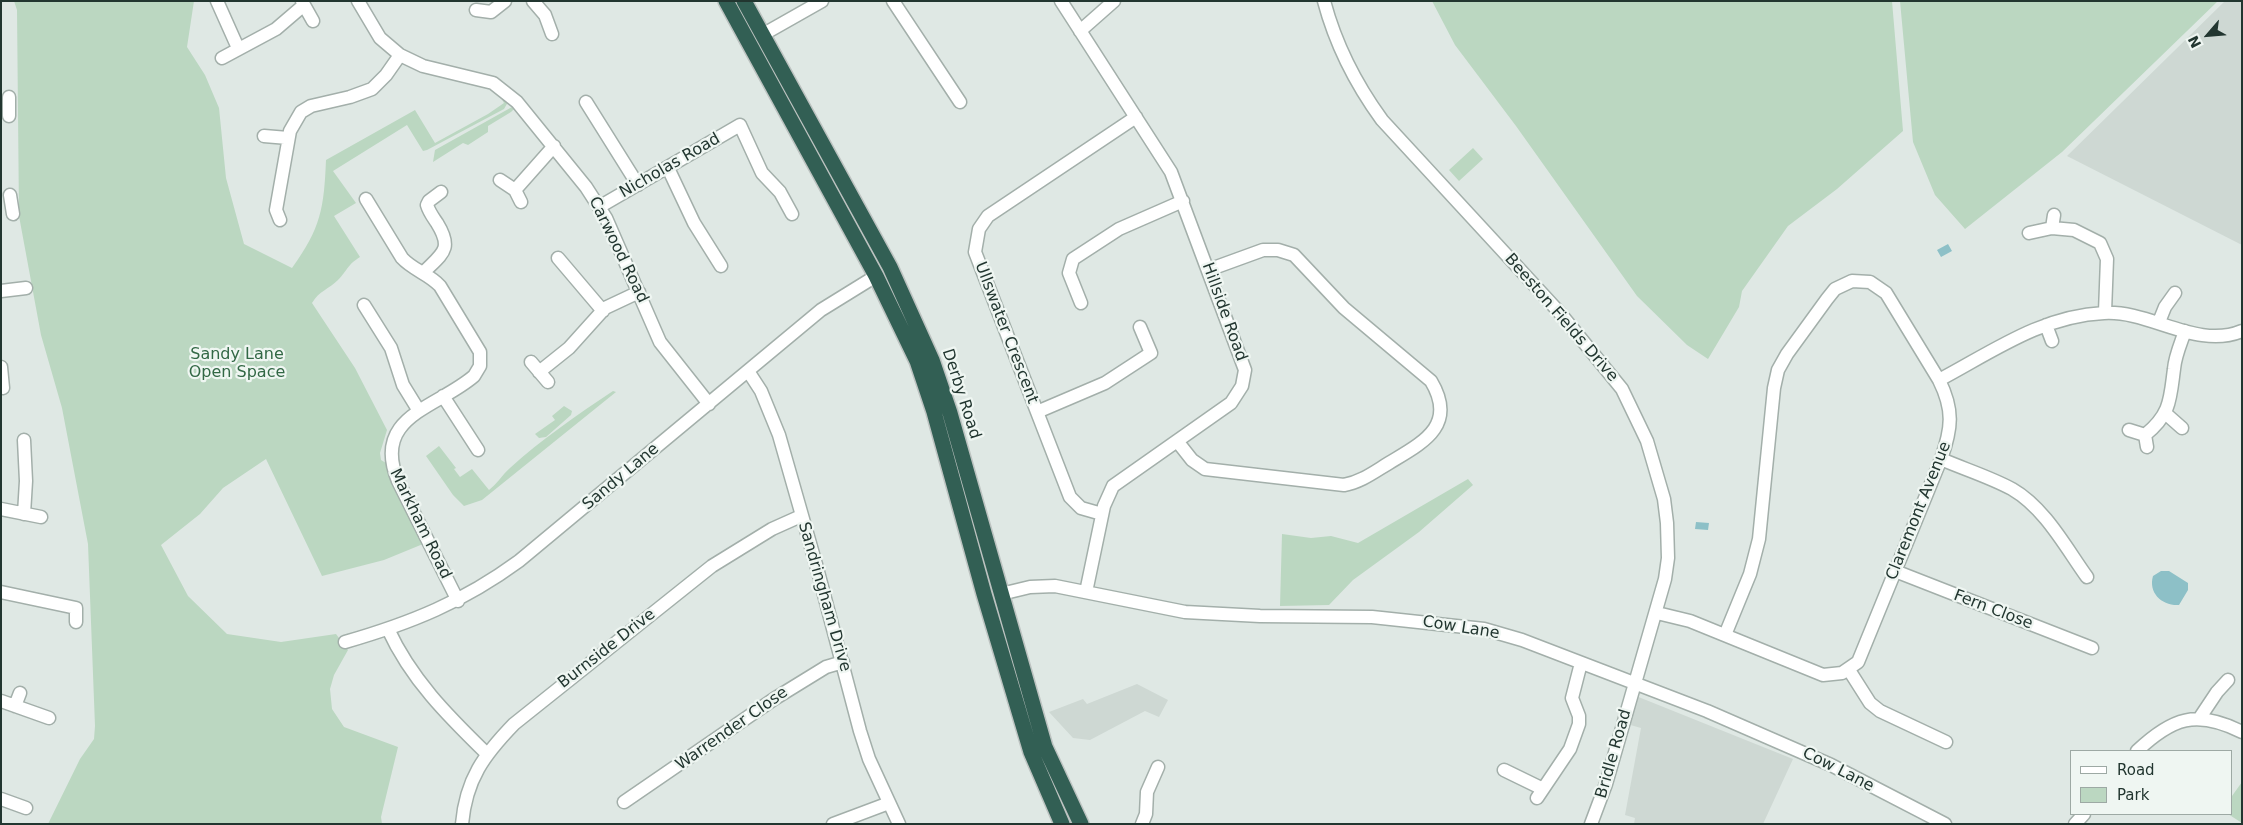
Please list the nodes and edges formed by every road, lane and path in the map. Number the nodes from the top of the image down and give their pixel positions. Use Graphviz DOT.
graph roads {
  1 [pos="217,1"];
  2 [pos="358,1"];
  3 [pos="505,1"];
  4 [pos="533,1"];
  5 [pos="726,1"];
  6 [pos="744,1"];
  7 [pos="822,1"];
  8 [pos="893,1"];
  9 [pos="1061,1"];
  10 [pos="1114,1"];
  11 [pos="1324,1"];
  12 [pos="303,3"];
  13 [pos="476,10"];
  14 [pos="313,21"];
  15 [pos="545,27"];
  16 [pos="1080,31"];
  17 [pos="762,35"];
  18 [pos="238,48"];
  19 [pos="400,54"];
  20 [pos="222,58"];
  21 [pos="586,102"];
  22 [pos="960,102"];
  23 [pos="1136,117"];
  24 [pos="264,136"];
  25 [pos="288,138"];
  26 [pos="554,146"];
  27 [pos="668,168"];
  28 [pos="500,180"];
  29 [pos="638,185"];
  30 [pos="515,190"];
  31 [pos="441,192"];
  32 [pos="366,199"];
  33 [pos="1183,201"];
  34 [pos="521,202"];
  35 [pos="599,207"];
  36 [pos="774,210"];
  37 [pos="274,214"];
  38 [pos="2054,215"];
  39 [pos="2052,228"];
  40 [pos="2029,232"];
  41 [pos="558,258"];
  42 [pos="722,266"];
  43 [pos="1208,270"];
  44 [pos="424,272"];
  45 [pos="876,276"];
  46 [pos="26,288"];
  47 [pos="1,291"];
  48 [pos="638,292"];
  49 [pos="2175,293"];
  50 [pos="1081,303"];
  51 [pos="364,305"];
  52 [pos="602,311"];
  53 [pos="2104,312"];
  54 [pos="2159,322"];
  55 [pos="2046,325"];
  56 [pos="1140,327"];
  57 [pos="2185,331"];
  58 [pos="2241,332"];
  59 [pos="2052,341"];
  60 [pos="1,367"];
  61 [pos="748,371"];
  62 [pos="1939,380"];
  63 [pos="548,382"];
  64 [pos="3,388"];
  65 [pos="443,396"];
  66 [pos="708,404"];
  67 [pos="419,411"];
  68 [pos="1037,412"];
  69 [pos="2165,413"];
  70 [pos="2182,428"];
  71 [pos="2128,430"];
  72 [pos="1178,441"];
  73 [pos="20,448"];
  74 [pos="478,450"];
  75 [pos="1941,458"];
  76 [pos="1,508"];
  77 [pos="24,514"];
  78 [pos="1102,514"];
  79 [pos="801,516"];
  80 [pos="40,517"];
  81 [pos="1895,571"];
  82 [pos="2087,577"];
  83 [pos="1,592"];
  84 [pos="1086,592"];
  85 [pos="1001,594"];
  86 [pos="458,601"];
  87 [pos="1657,613"];
  88 [pos="76,622"];
  89 [pos="388,629"];
  90 [pos="1725,634"];
  91 [pos="344,642"];
  92 [pos="2092,648"];
  93 [pos="842,662"];
  94 [pos="1581,664"];
  95 [pos="1849,670"];
  96 [pos="2228,680"];
  97 [pos="1634,683"];
  98 [pos="20,693"];
  99 [pos="1,701"];
  100 [pos="15,706"];
  101 [pos="49,718"];
  102 [pos="2198,719"];
  103 [pos="2242,732"];
  104 [pos="1946,742"];
  105 [pos="2139,750"];
  106 [pos="486,753"];
  107 [pos="1158,767"];
  108 [pos="1502,770"];
  109 [pos="1,799"];
  110 [pos="624,802"];
  111 [pos="889,803"];
  112 [pos="26,808"];
  113 [pos="462,824"];
  114 [pos="833,824"];
  115 [pos="899,824"];
  116 [pos="1062,824"];
  117 [pos="1081,824"];
  118 [pos="1142,824"];
  119 [pos="1591,824"];
  120 [pos="1945,824"];
  1 -- 18 [label="street"];
  2 -- 19 [label="street, Carwood Road"];
  3 -- 13 [label="street"];
  4 -- 15 [label="street"];
  5 -- 45 [label="highway, Derby Road"];
  6 -- 17 [label="highway, Derby Road"];
  7 -- 17 [label="street"];
  8 -- 22 [label="street"];
  9 -- 16 [label="street, Hillside Road"];
  10 -- 16 [label="street"];
  11 -- 87 [label="street, Beeston Fields Drive"];
  12 -- 14 [label="street"];
  12 -- 18 [label="street"];
  16 -- 23 [label="street, Hillside Road"];
  17 -- 85 [label="highway, Derby Road"];
  18 -- 20 [label="street"];
  19 -- 25 [label="street"];
  19 -- 26 [label="street, Carwood Road"];
  21 -- 29 [label="street"];
  23 -- 33 [label="street, Hillside Road"];
  23 -- 68 [label="street, Ullswater Crescent"];
  24 -- 25 [label="street"];
  25 -- 37 [label="street"];
  26 -- 30 [label="street"];
  26 -- 35 [label="street, Carwood Road"];
  27 -- 29 [label="street, Nicholas Road"];
  27 -- 36 [label="street, Nicholas Road"];
  27 -- 42 [label="street"];
  28 -- 30 [label="street"];
  29 -- 35 [label="street, Nicholas Road"];
  30 -- 34 [label="street"];
  31 -- 44 [label="street"];
  32 -- 44 [label="street, Markham Road"];
  33 -- 43 [label="street, Hillside Road"];
  33 -- 50 [label="street"];
  35 -- 48 [label="street, Carwood Road"];
  38 -- 39 [label="street"];
  39 -- 40 [label="street"];
  39 -- 53 [label="street"];
  41 -- 52 [label="street"];
  43 -- 72 [label="street, Hillside Road"];
  43 -- 72 [label="street"];
  44 -- 65 [label="street, Markham Road"];
  45 -- 61 [label="street, Sandy Lane"];
  45 -- 116 [label="highway, Derby Road"];
  46 -- 47 [label="street"];
  48 -- 52 [label="street"];
  48 -- 66 [label="street, Carwood Road"];
  49 -- 54 [label="street"];
  51 -- 67 [label="street"];
  52 -- 63 [label="street"];
  53 -- 54 [label="street"];
  53 -- 55 [label="street"];
  54 -- 57 [label="street"];
  55 -- 59 [label="street"];
  55 -- 62 [label="street"];
  56 -- 68 [label="street"];
  57 -- 58 [label="street"];
  57 -- 69 [label="street"];
  60 -- 64 [label="street"];
  61 -- 66 [label="street, Sandy Lane"];
  61 -- 79 [label="street, Sandringham Drive"];
  62 -- 75 [label="street, Claremont Avenue"];
  62 -- 90 [label="street, Claremont Avenue"];
  65 -- 67 [label="street, Markham Road"];
  65 -- 74 [label="street"];
  66 -- 86 [label="street, Sandy Lane"];
  67 -- 86 [label="street, Markham Road"];
  68 -- 78 [label="street, Ullswater Crescent"];
  69 -- 70 [label="street"];
  69 -- 71 [label="street"];
  72 -- 78 [label="street, Hillside Road"];
  73 -- 77 [label="street"];
  75 -- 81 [label="street, Claremont Avenue"];
  75 -- 82 [label="street"];
  76 -- 77 [label="street"];
  77 -- 80 [label="street"];
  78 -- 84 [label="street, Hillside Road"];
  79 -- 93 [label="street, Sandringham Drive"];
  79 -- 106 [label="street, Burnside Drive"];
  81 -- 92 [label="street, Fern Close"];
  81 -- 95 [label="street, Claremont Avenue"];
  83 -- 88 [label="street"];
  84 -- 85 [label="street, Cow Lane"];
  84 -- 94 [label="street, Cow Lane"];
  85 -- 117 [label="highway, Derby Road"];
  86 -- 89 [label="street, Sandy Lane"];
  87 -- 90 [label="street"];
  87 -- 97 [label="street, Beeston Fields Drive"];
  89 -- 91 [label="street, Sandy Lane"];
  89 -- 106 [label="street"];
  90 -- 95 [label="street"];
  93 -- 110 [label="street, Warrender Close"];
  93 -- 111 [label="street, Sandringham Drive"];
  94 -- 97 [label="street, Cow Lane"];
  94 -- 108 [label="street"];
  95 -- 104 [label="street"];
  96 -- 102 [label="street"];
  97 -- 119 [label="street, Bridle Road"];
  97 -- 120 [label="street, Cow Lane"];
  98 -- 100 [label="street"];
  99 -- 100 [label="street"];
  100 -- 101 [label="street"];
  102 -- 103 [label="street"];
  102 -- 105 [label="street"];
  106 -- 113 [label="street, Burnside Drive"];
  107 -- 118 [label="street"];
  109 -- 112 [label="street"];
  111 -- 114 [label="street"];
  111 -- 115 [label="street, Sandringham Drive"];
}
